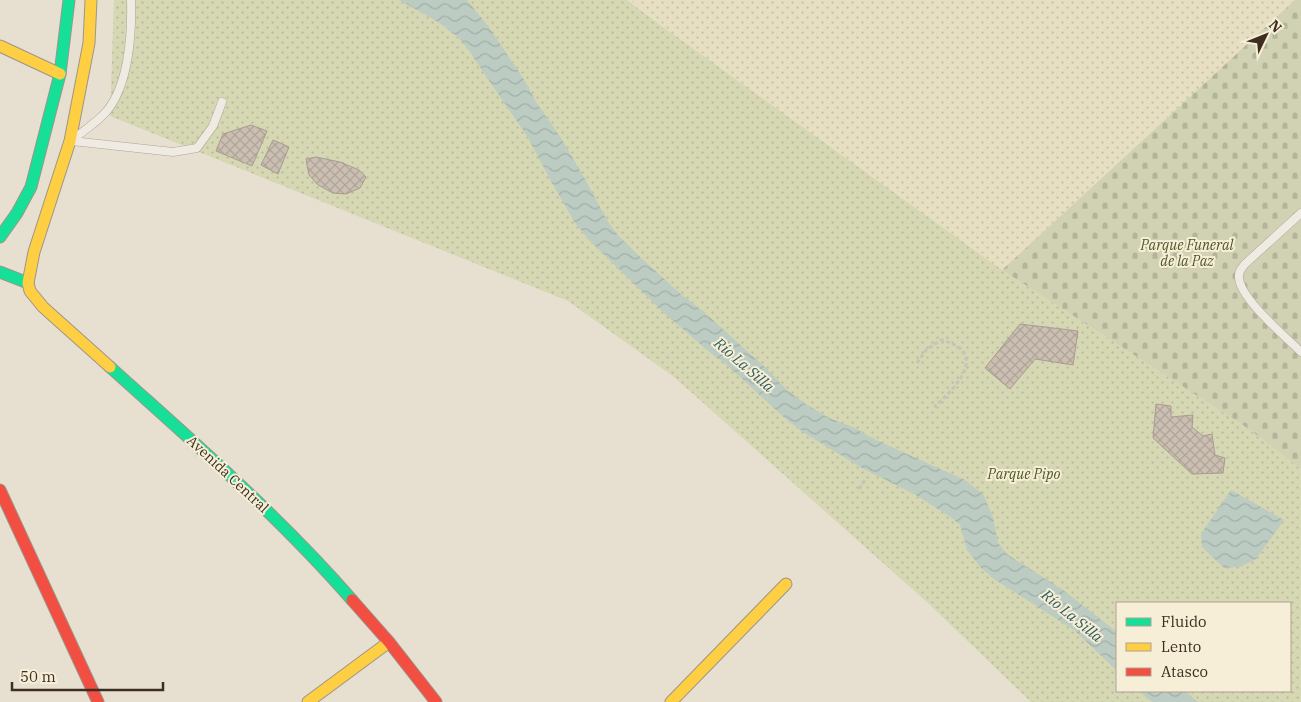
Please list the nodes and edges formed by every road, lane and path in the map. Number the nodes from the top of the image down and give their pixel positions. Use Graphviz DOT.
graph roads {
  1 [pos="69,0"];
  2 [pos="91,0"];
  3 [pos="131,0"];
  4 [pos="0,46"];
  5 [pos="60,74"];
  6 [pos="222,102"];
  7 [pos="70,141"];
  8 [pos="1301,213"];
  9 [pos="0,237"];
  10 [pos="0,272"];
  11 [pos="28,283"];
  12 [pos="1301,352"];
  13 [pos="918,363"];
  14 [pos="934,407"];
  15 [pos="865,480"];
  16 [pos="859,489"];
  17 [pos="0,490"];
  18 [pos="786,584"];
  19 [pos="389,642"];
  20 [pos="98,702"];
  21 [pos="308,702"];
  22 [pos="436,702"];
  23 [pos="671,702"];
  1 -- 5 [label="main road"];
  2 -- 7 [label="main road"];
  3 -- 7 [label="lane"];
  4 -- 5 [label="main road"];
  5 -- 9 [label="main road"];
  6 -- 7 [label="lane"];
  7 -- 11 [label="main road"];
  8 -- 12 [label="lane"];
  10 -- 11 [label="main road"];
  11 -- 19 [label="main road, Avenida Central"];
  13 -- 14 [label="path"];
  15 -- 16 [label="path"];
  17 -- 20 [label="main road"];
  18 -- 23 [label="main road"];
  19 -- 21 [label="main road"];
  19 -- 22 [label="main road, Avenida Central"];
}
